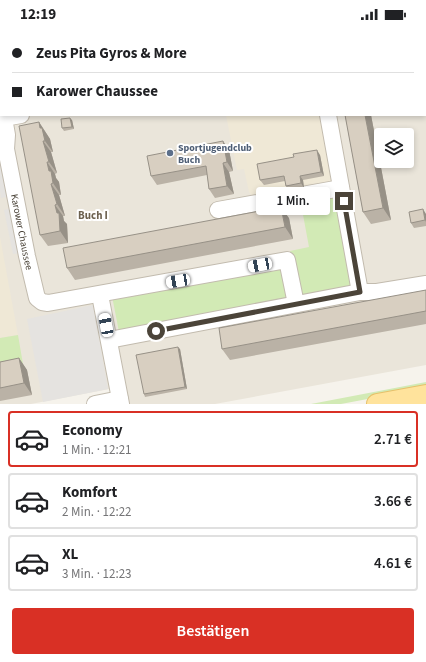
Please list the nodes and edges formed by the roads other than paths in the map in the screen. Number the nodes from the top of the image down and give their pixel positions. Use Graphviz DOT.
graph roads {
  1 [pos="15,116"];
  2 [pos="328,116"];
  3 [pos="341,188"];
  4 [pos="218,210"];
  5 [pos="426,284"];
  6 [pos="360,292"];
  7 [pos="100,295"];
  8 [pos="296,304"];
  9 [pos="109,340"];
  10 [pos="426,395"];
  11 [pos="120,402"];
  12 [pos="95,404"];
  13 [pos="378,404"];
  1 -- 7 [label="street, Karower Chaussee"];
  2 -- 3 [label="street"];
  3 -- 4 [label="street"];
  3 -- 6 [label="street"];
  5 -- 6 [label="street"];
  6 -- 8 [label="street"];
  7 -- 8 [label="street, Karower Chaussee"];
  7 -- 9 [label="street"];
  8 -- 9 [label="street"];
  9 -- 11 [label="street"];
  10 -- 13 [label="main road"];
  11 -- 12 [label="street"];
}
